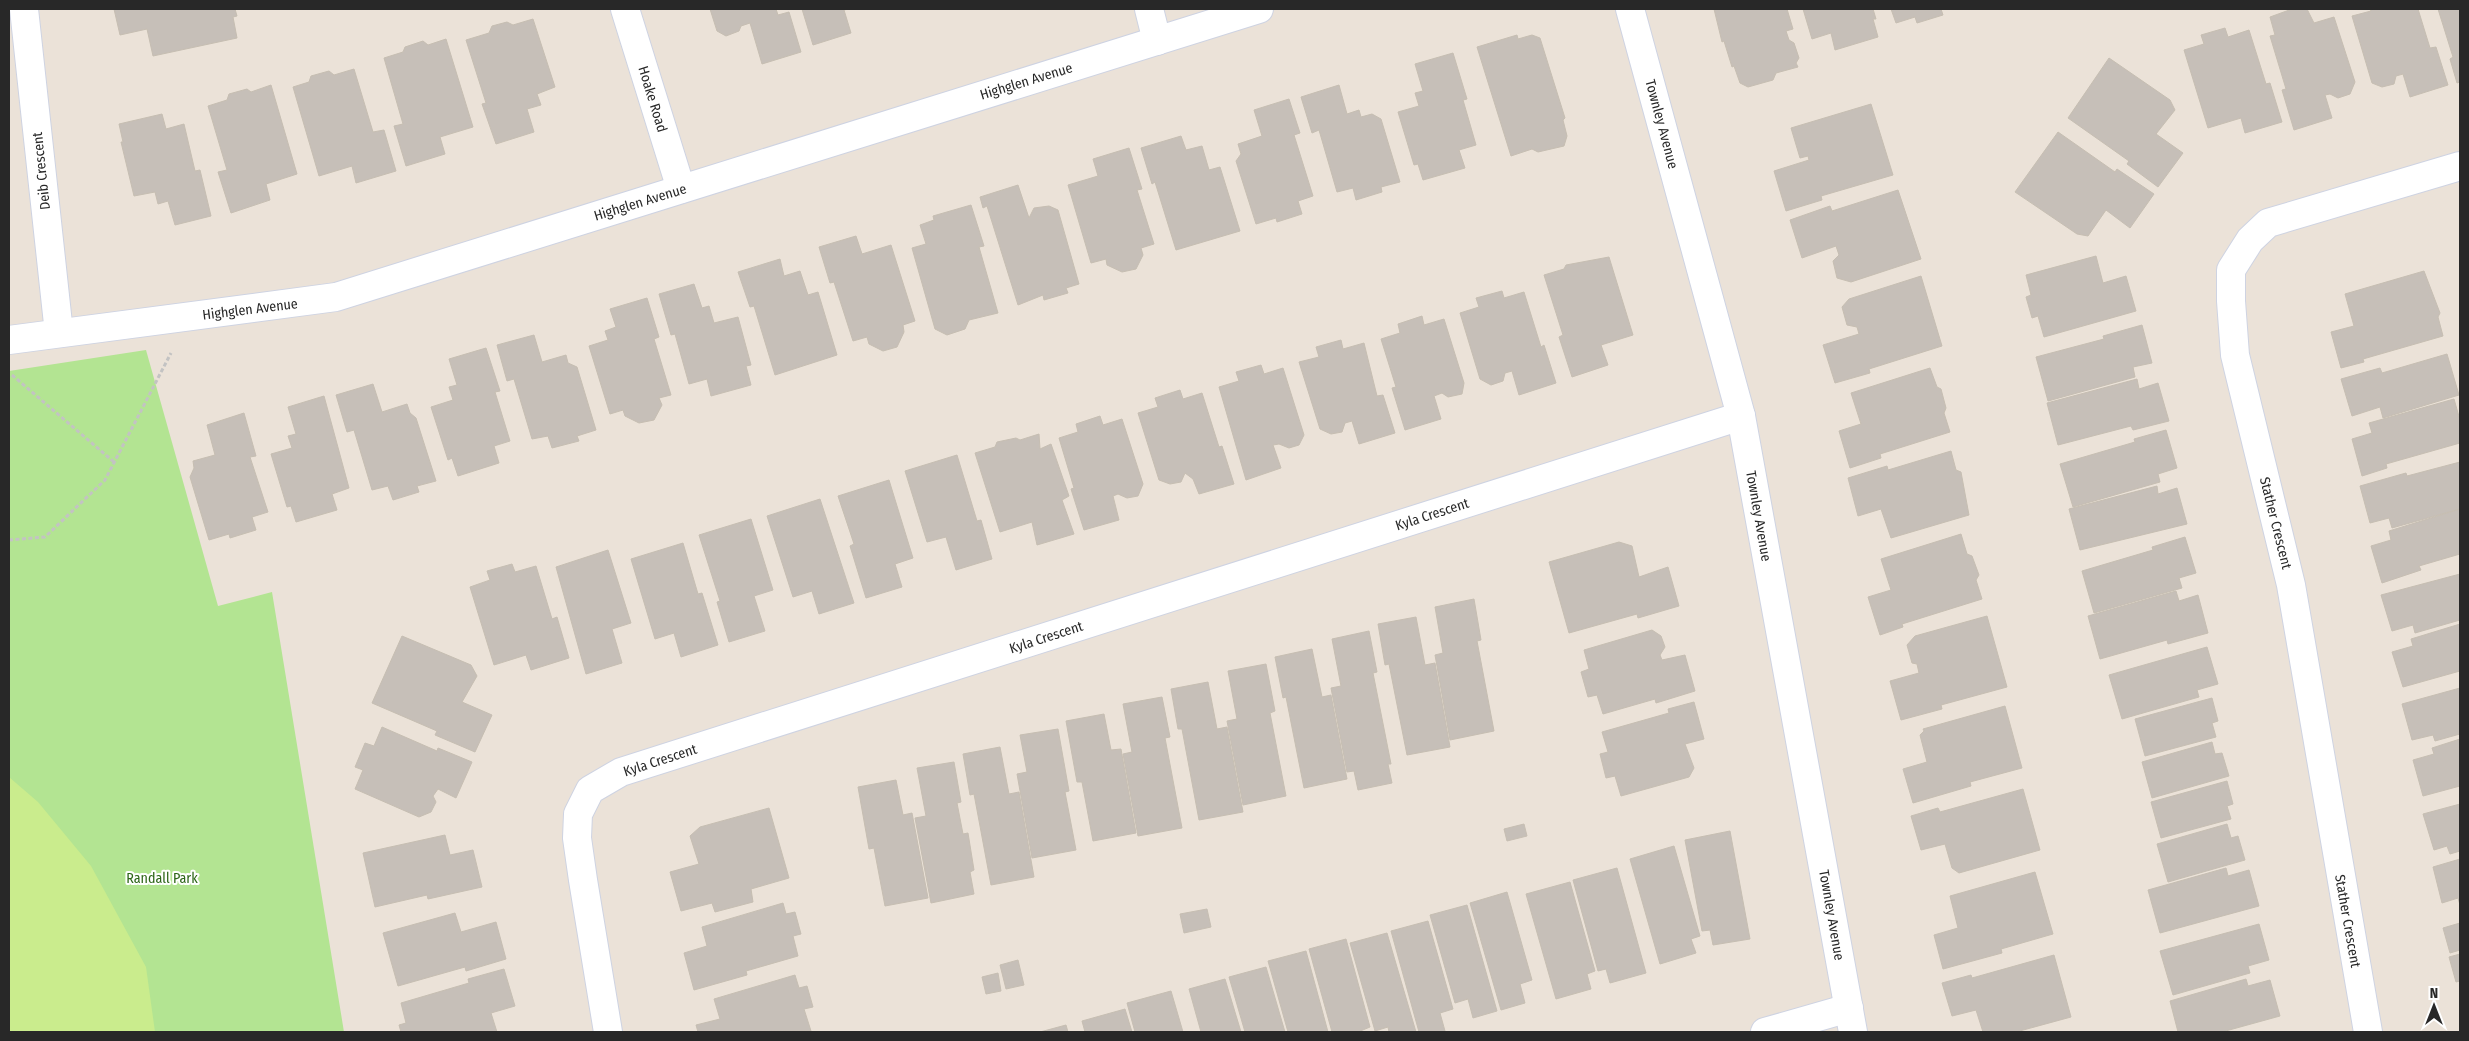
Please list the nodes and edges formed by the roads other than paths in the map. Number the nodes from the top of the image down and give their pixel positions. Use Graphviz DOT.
graph roads {
  1 [pos="24,9"];
  2 [pos="625,9"];
  3 [pos="1149,9"];
  4 [pos="1259,9"];
  5 [pos="1630,9"];
  6 [pos="1157,41"];
  7 [pos="2460,166"];
  8 [pos="681,189"];
  9 [pos="59,333"];
  10 [pos="9,340"];
  11 [pos="1741,416"];
  12 [pos="1851,1020"];
  13 [pos="608,1032"];
  14 [pos="1765,1032"];
  15 [pos="2368,1032"];
  1 -- 9 [label="street, Deib Crescent"];
  2 -- 8 [label="street, Hoake Road"];
  3 -- 6 [label="street"];
  4 -- 6 [label="street, Highglen Avenue"];
  5 -- 11 [label="street, Townley Avenue"];
  6 -- 8 [label="street, Highglen Avenue"];
  7 -- 15 [label="street, Stather Crescent"];
  8 -- 9 [label="street, Highglen Avenue"];
  9 -- 10 [label="street, Highglen Avenue"];
  11 -- 12 [label="street, Townley Avenue"];
  11 -- 13 [label="street, Kyla Crescent"];
  12 -- 14 [label="street"];
}
